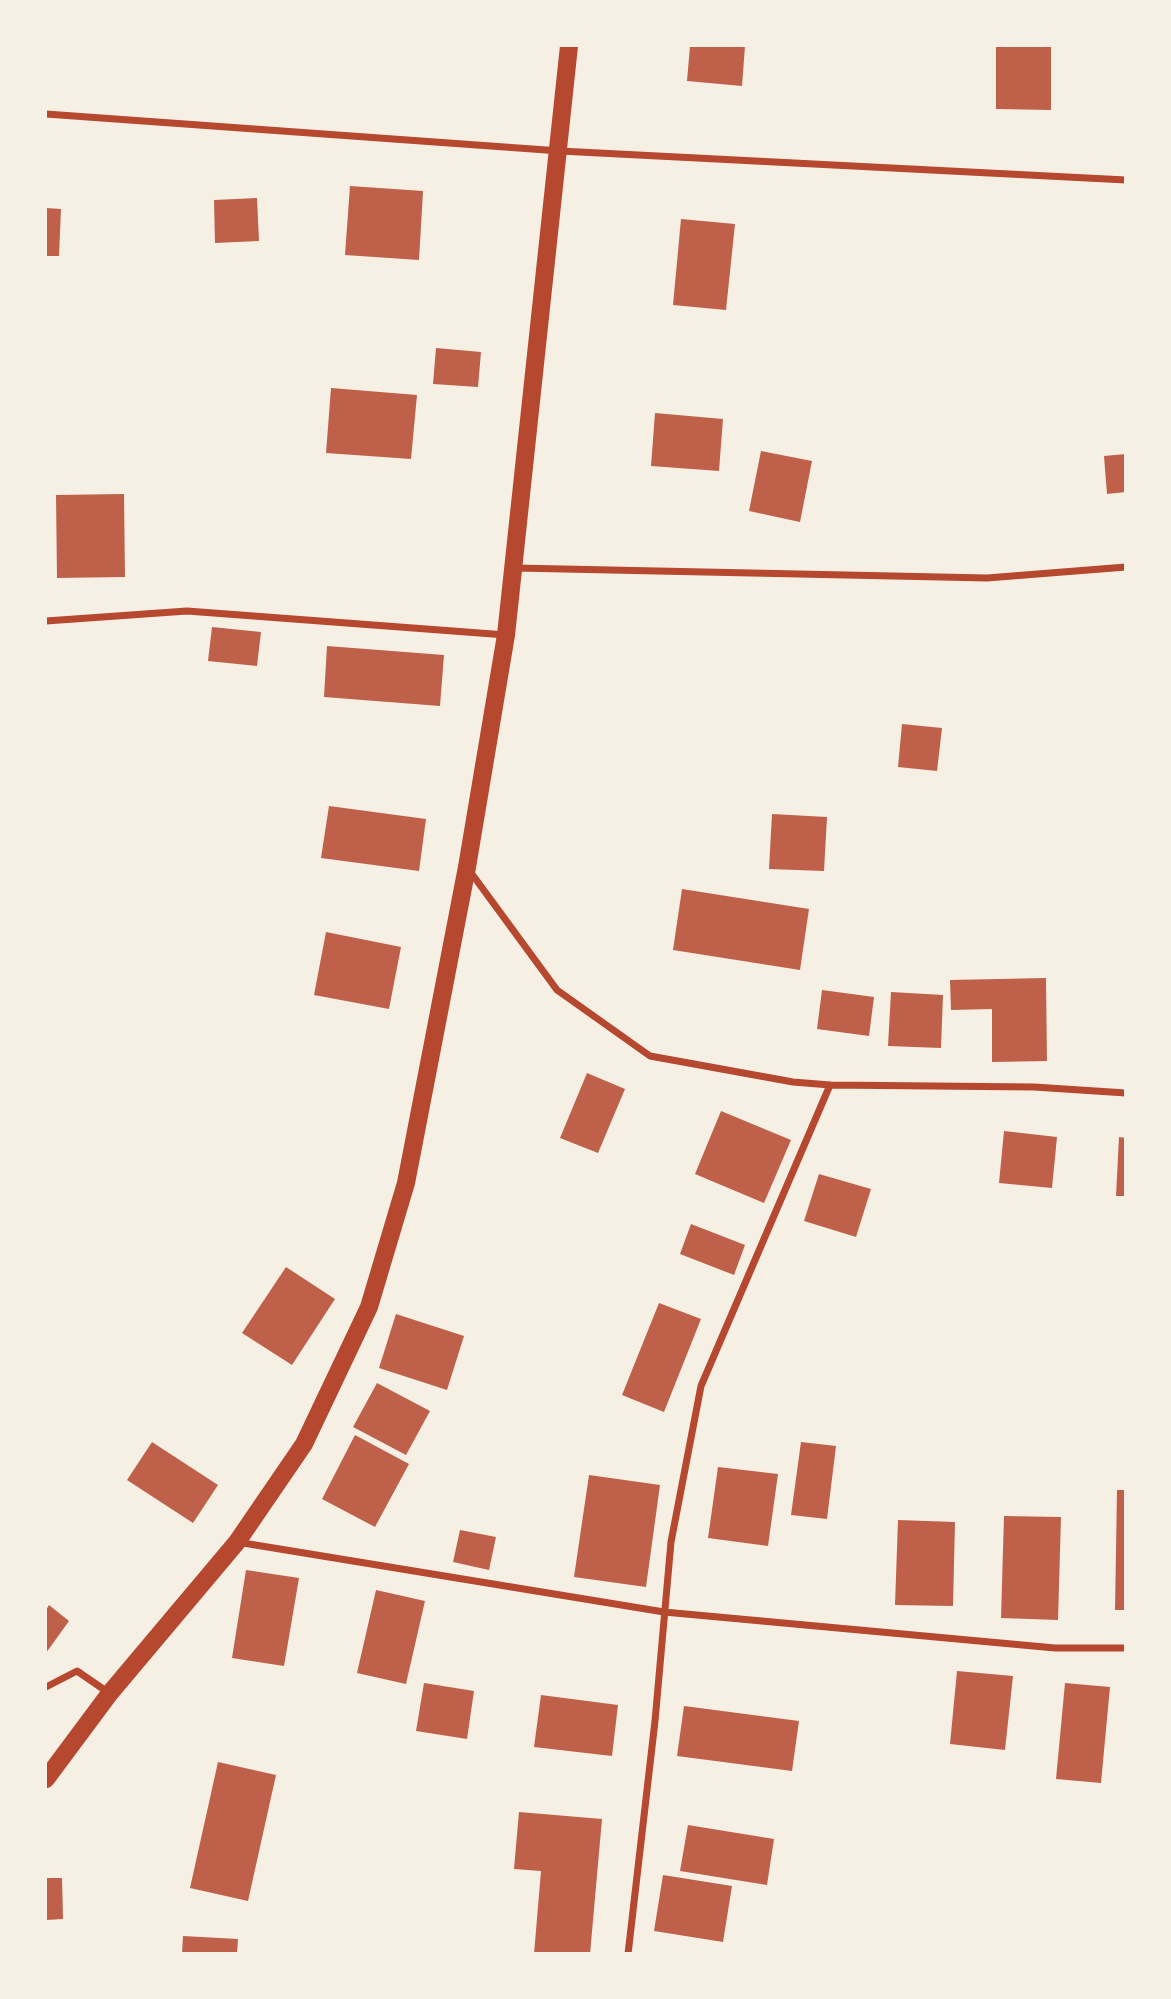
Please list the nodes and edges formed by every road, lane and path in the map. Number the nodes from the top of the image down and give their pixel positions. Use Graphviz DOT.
graph roads {
  1 [pos="569,46"];
  2 [pos="46,114"];
  3 [pos="560,151"];
  4 [pos="1125,180"];
  5 [pos="1125,567"];
  6 [pos="516,568"];
  7 [pos="46,621"];
  8 [pos="506,635"];
  9 [pos="467,867"];
  10 [pos="830,1085"];
  11 [pos="1125,1093"];
  12 [pos="237,1542"];
  13 [pos="664,1612"];
  14 [pos="1125,1648"];
  15 [pos="46,1687"];
  16 [pos="110,1693"];
  17 [pos="46,1779"];
  18 [pos="628,1954"];
  1 -- 3 [label="main road"];
  2 -- 3 [label="street"];
  3 -- 4 [label="street"];
  3 -- 6 [label="main road"];
  5 -- 6 [label="street"];
  6 -- 8 [label="main road"];
  7 -- 8 [label="street"];
  8 -- 9 [label="main road"];
  9 -- 10 [label="street"];
  9 -- 12 [label="main road"];
  10 -- 11 [label="street"];
  10 -- 13 [label="street"];
  12 -- 13 [label="street"];
  12 -- 16 [label="main road"];
  13 -- 14 [label="street"];
  13 -- 18 [label="street"];
  15 -- 16 [label="street"];
  16 -- 17 [label="main road"];
}
